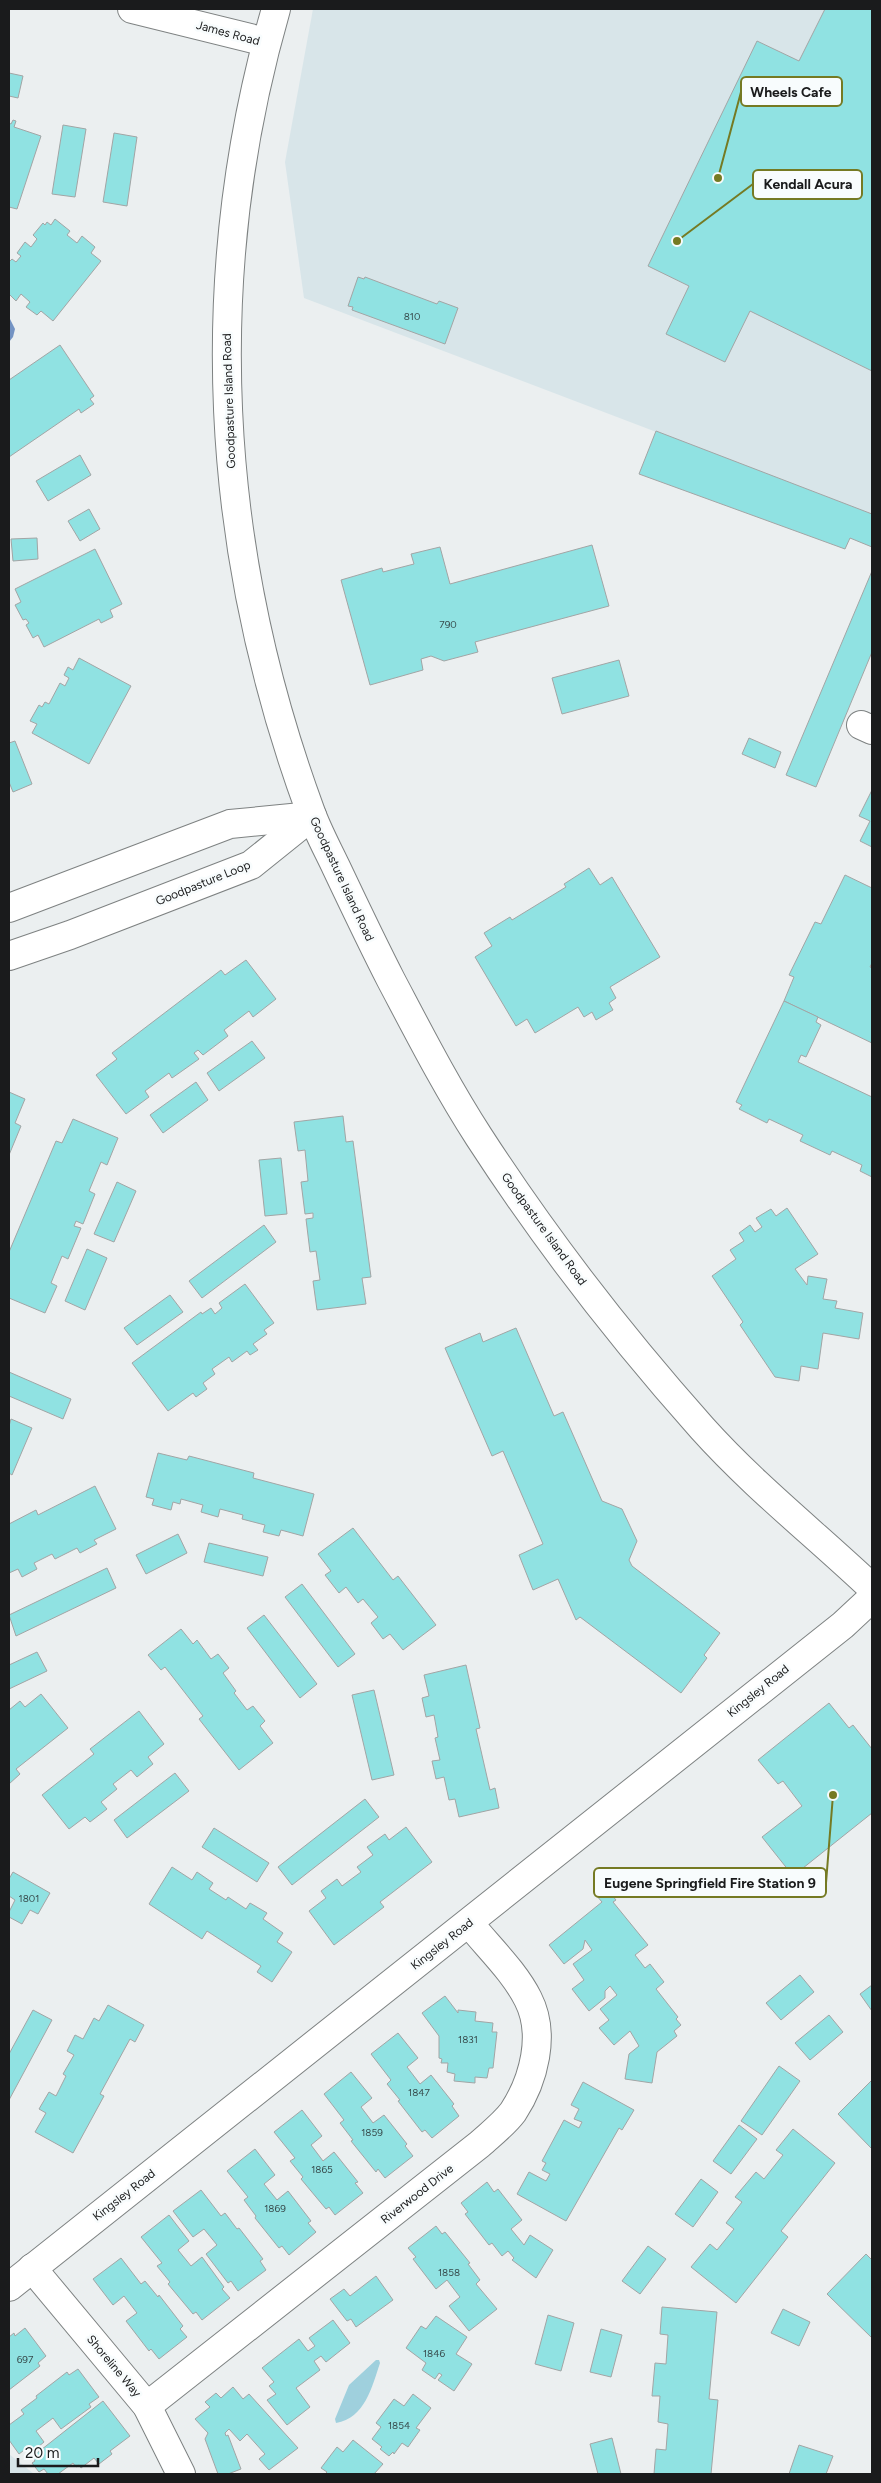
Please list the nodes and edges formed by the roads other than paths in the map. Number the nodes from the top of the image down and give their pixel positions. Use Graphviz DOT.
graph roads {
  1 [pos="132,9"];
  2 [pos="276,9"];
  3 [pos="266,42"];
  4 [pos="312,816"];
  5 [pos="9,908"];
  6 [pos="9,956"];
  7 [pos="872,1588"];
  8 [pos="872,1598"];
  9 [pos="469,1923"];
  10 [pos="32,2268"];
  11 [pos="9,2287"];
  12 [pos="148,2406"];
  13 [pos="181,2474"];
  1 -- 3 [label="street, James Road"];
  2 -- 3 [label="street, Goodpasture Island Road"];
  3 -- 4 [label="street, Goodpasture Island Road"];
  4 -- 5 [label="street"];
  4 -- 6 [label="street, Goodpasture Loop"];
  4 -- 7 [label="street, Goodpasture Island Road"];
  8 -- 9 [label="street, Kingsley Road"];
  9 -- 10 [label="street, Kingsley Road"];
  9 -- 12 [label="street, Riverwood Drive"];
  10 -- 11 [label="street, Kingsley Road"];
  10 -- 12 [label="street, Shoreline Way"];
  12 -- 13 [label="street, Shoreline Way"];
}
